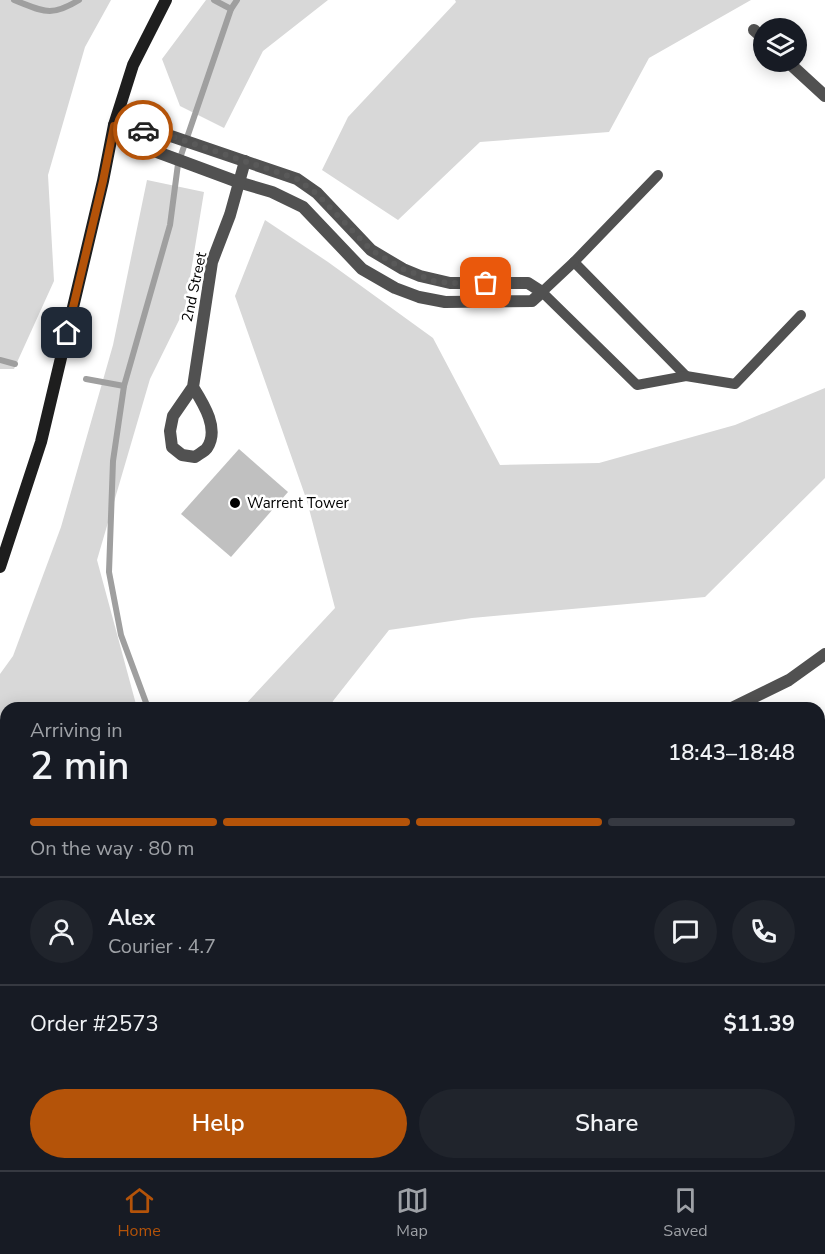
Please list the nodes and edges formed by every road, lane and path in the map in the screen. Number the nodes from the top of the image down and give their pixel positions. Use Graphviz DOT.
graph roads {
  1 [pos="166,0"];
  2 [pos="799,72"];
  3 [pos="825,96"];
  4 [pos="114,126"];
  5 [pos="245,161"];
  6 [pos="658,175"];
  7 [pos="238,182"];
  8 [pos="574,262"];
  9 [pos="542,292"];
  10 [pos="801,315"];
  11 [pos="686,376"];
  12 [pos="193,387"];
  13 [pos="0,567"];
  14 [pos="825,654"];
  15 [pos="744,702"];
  1 -- 4 [label="main road"];
  2 -- 3 [label="street"];
  4 -- 5 [label="street"];
  4 -- 7 [label="street"];
  4 -- 13 [label="main road"];
  5 -- 7 [label="street, 2nd Street"];
  5 -- 9 [label="street"];
  6 -- 8 [label="lane"];
  7 -- 9 [label="street"];
  7 -- 12 [label="street, 2nd Street"];
  8 -- 9 [label="lane"];
  8 -- 11 [label="lane"];
  9 -- 11 [label="lane"];
  10 -- 11 [label="lane"];
  12 -- 12 [label="street, 2nd Street"];
  14 -- 15 [label="street"];
}
